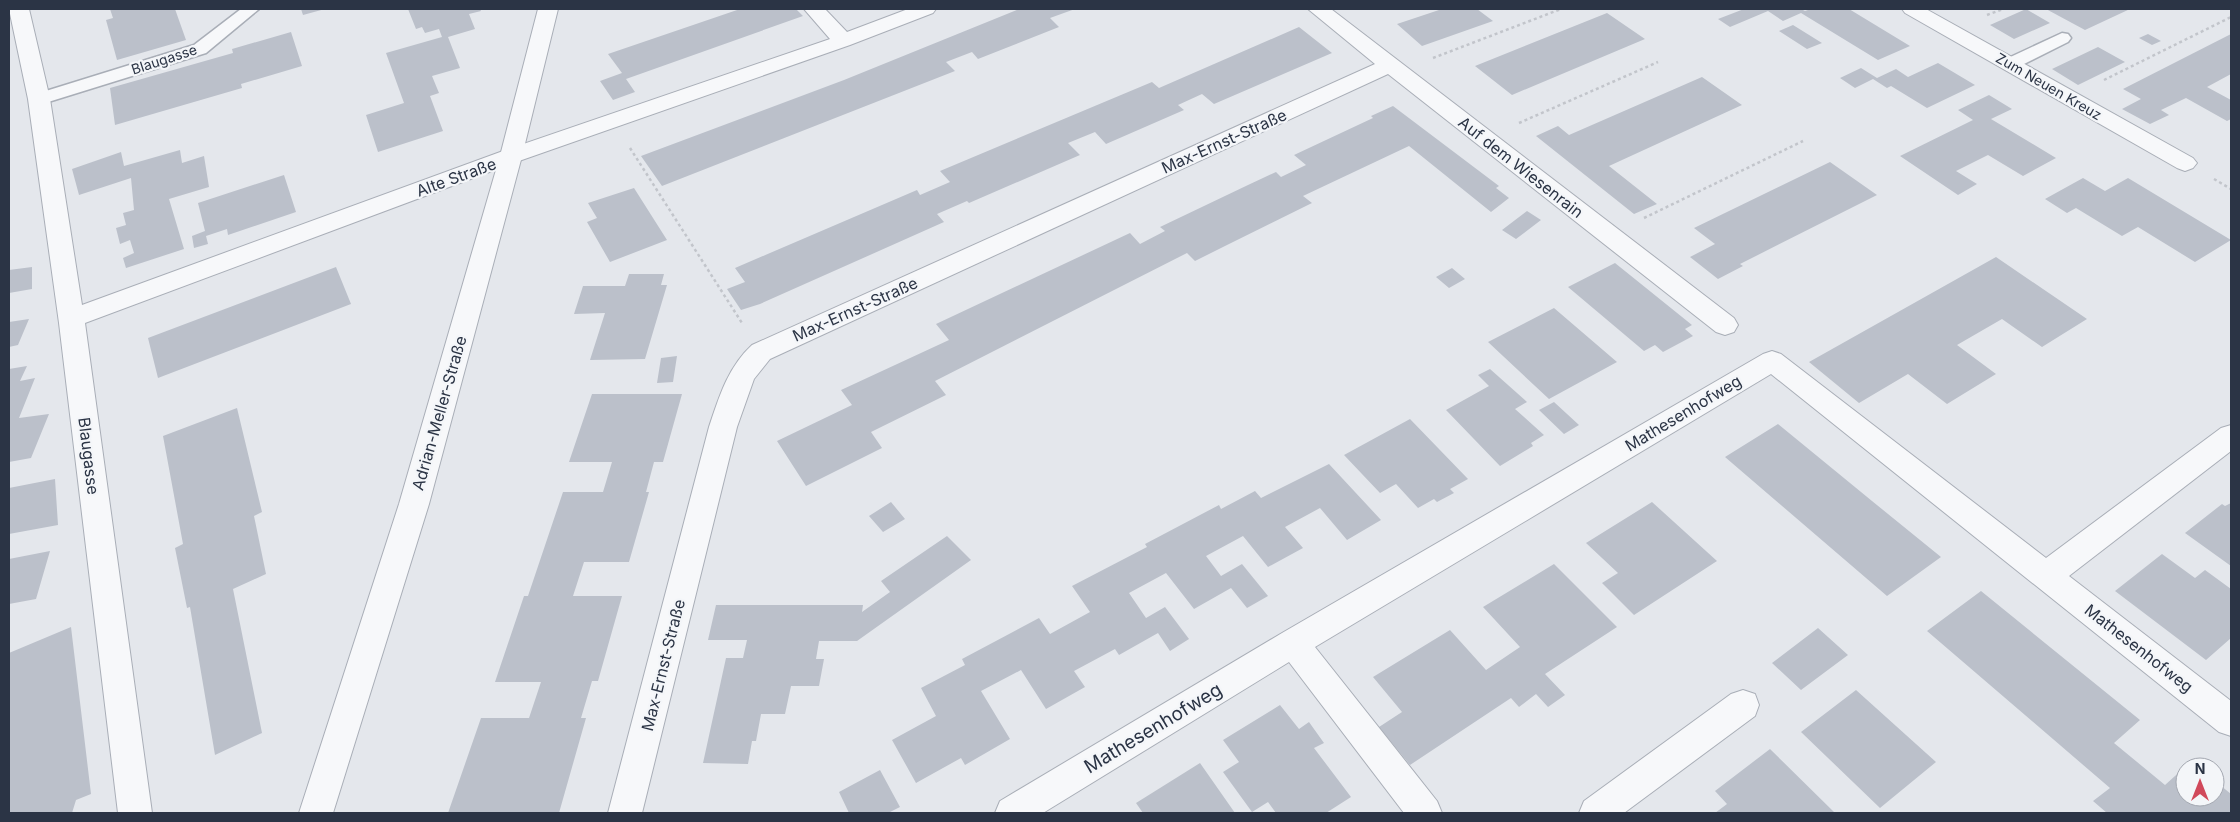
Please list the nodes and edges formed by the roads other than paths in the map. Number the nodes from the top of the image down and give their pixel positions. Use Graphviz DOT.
graph roads {
  1 [pos="19,9"];
  2 [pos="251,9"];
  3 [pos="548,9"];
  4 [pos="814,9"];
  5 [pos="926,9"];
  6 [pos="1318,9"];
  7 [pos="1912,9"];
  8 [pos="2062,38"];
  9 [pos="843,41"];
  10 [pos="2010,64"];
  11 [pos="1394,68"];
  12 [pos="39,98"];
  13 [pos="511,156"];
  14 [pos="2185,163"];
  15 [pos="70,319"];
  16 [pos="1725,324"];
  17 [pos="2231,436"];
  18 [pos="2046,576"];
  19 [pos="1294,643"];
  20 [pos="1743,705"];
  21 [pos="2231,720"];
  22 [pos="135,813"];
  23 [pos="316,813"];
  24 [pos="625,813"];
  25 [pos="1012,813"];
  26 [pos="1425,813"];
  27 [pos="1596,813"];
  1 -- 12 [label="street, Blaugasse"];
  2 -- 12 [label="lane, Blaugasse"];
  3 -- 13 [label="street, Adrian-Meller-Straße"];
  4 -- 9 [label="street"];
  5 -- 9 [label="street, Alte Straße"];
  6 -- 11 [label="street, Auf dem Wiesenrain"];
  7 -- 10 [label="street, Zum Neuen Kreuz"];
  8 -- 10 [label="lane"];
  9 -- 13 [label="street, Alte Straße"];
  10 -- 14 [label="street, Zum Neuen Kreuz"];
  11 -- 16 [label="street, Auf dem Wiesenrain"];
  11 -- 24 [label="street, Max-Ernst-Straße"];
  12 -- 15 [label="street, Blaugasse"];
  13 -- 15 [label="street, Alte Straße"];
  13 -- 23 [label="street, Adrian-Meller-Straße"];
  15 -- 22 [label="street, Blaugasse"];
  17 -- 18 [label="street"];
  18 -- 19 [label="street, Mathesenhofweg"];
  18 -- 21 [label="street, Mathesenhofweg"];
  19 -- 25 [label="street, Mathesenhofweg"];
  19 -- 26 [label="street"];
  20 -- 27 [label="street"];
}
